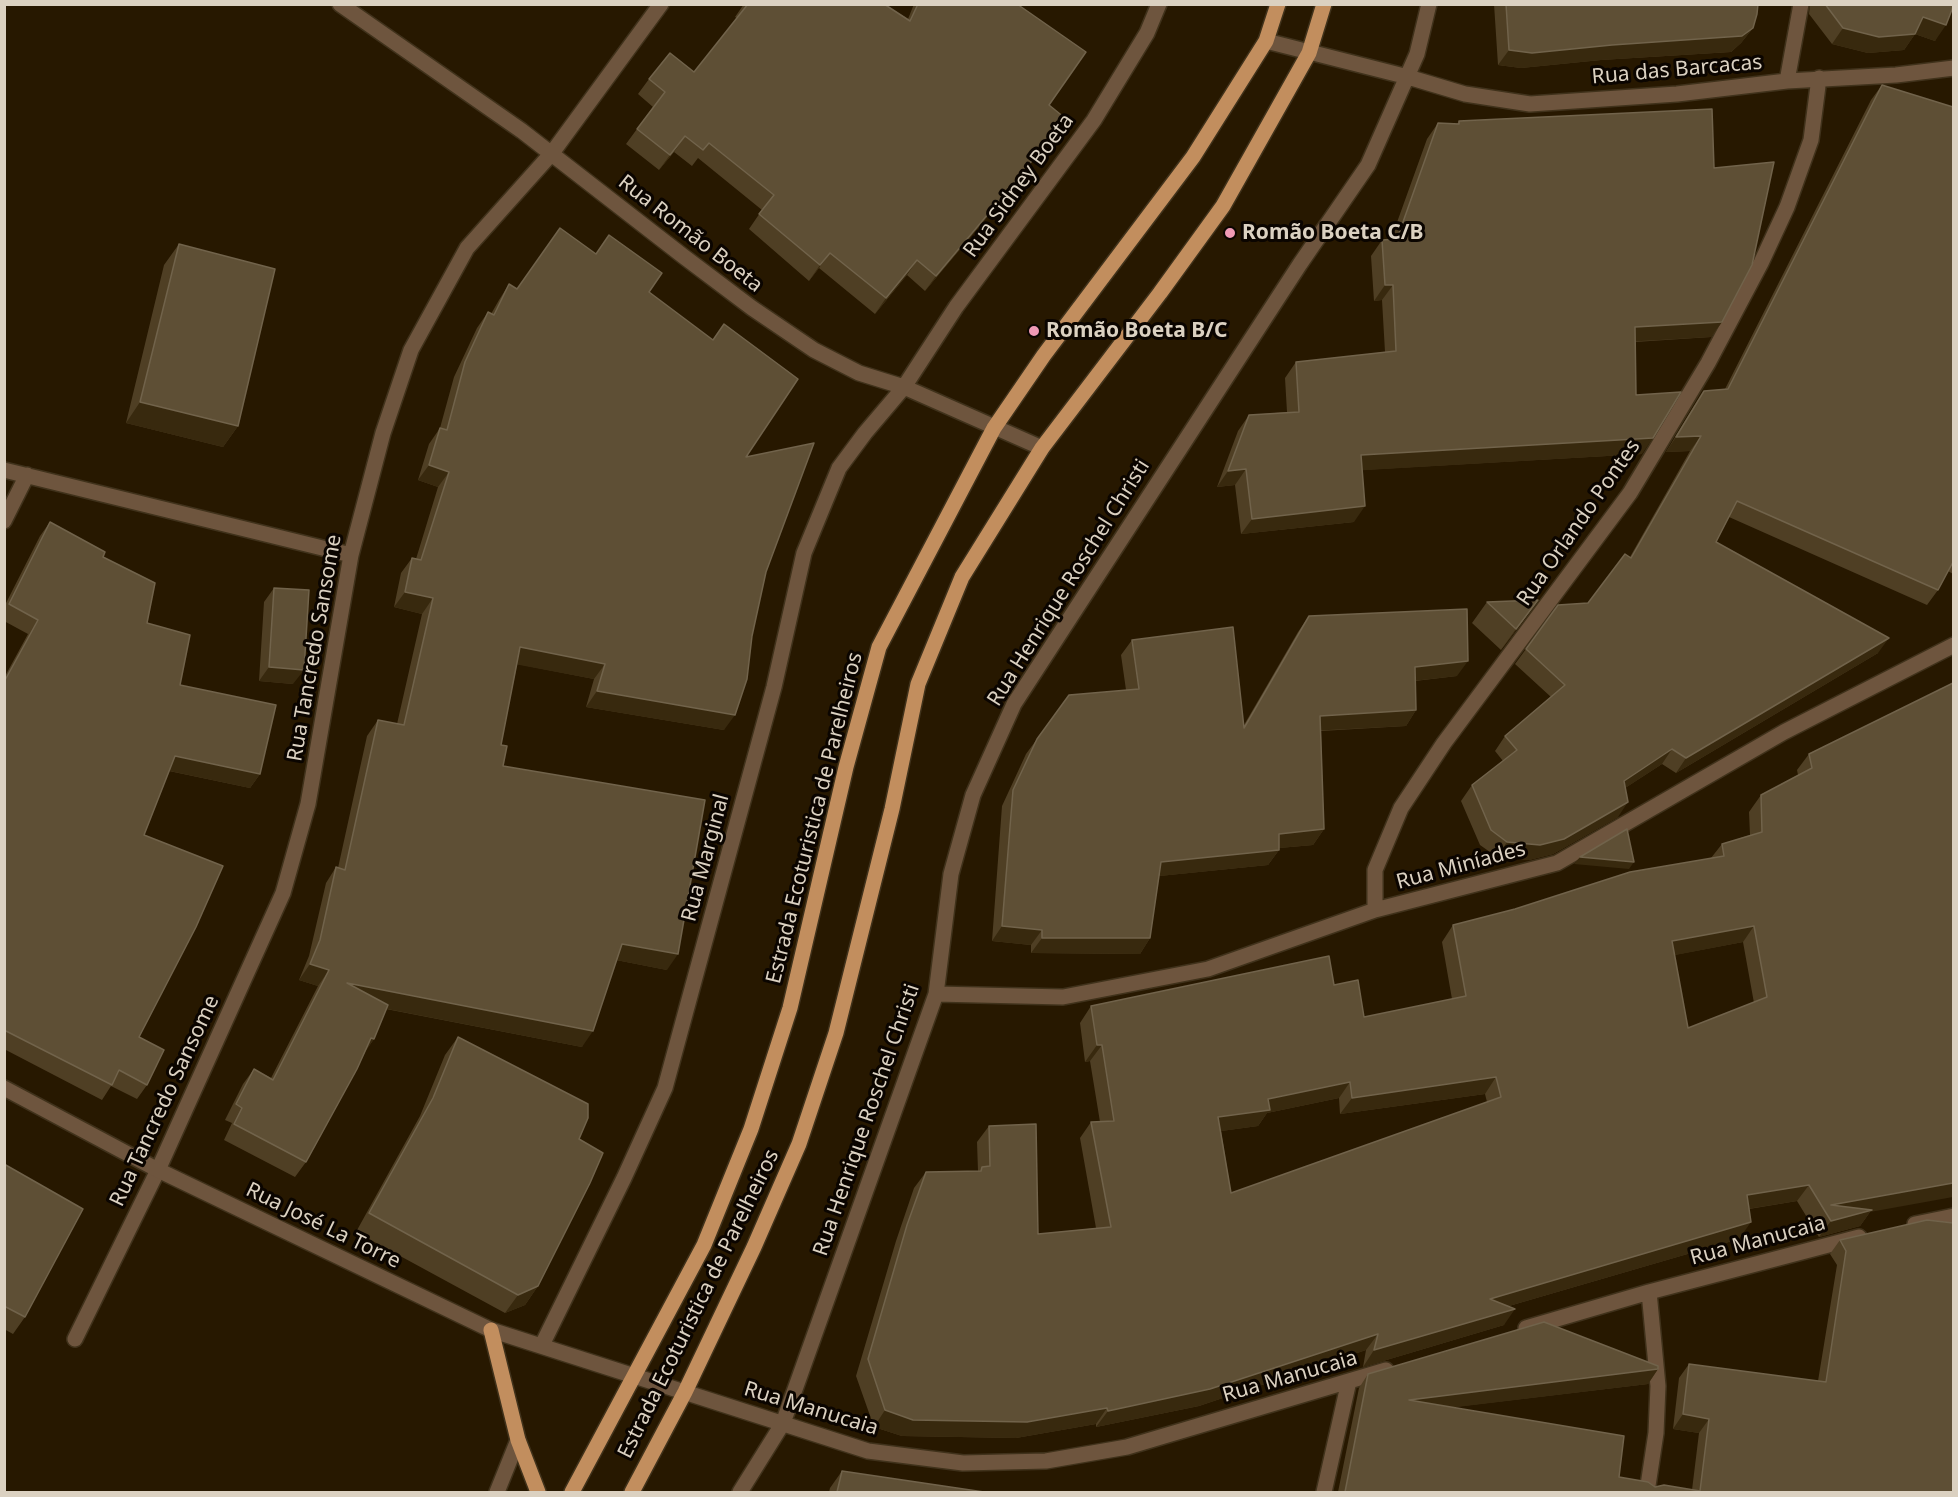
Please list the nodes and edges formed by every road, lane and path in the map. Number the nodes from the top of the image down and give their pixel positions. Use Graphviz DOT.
graph roads {
  1 [pos="340,4"];
  2 [pos="662,4"];
  3 [pos="1159,4"];
  4 [pos="1278,4"];
  5 [pos="1324,4"];
  6 [pos="1429,4"];
  7 [pos="1801,4"];
  8 [pos="1266,41"];
  9 [pos="1309,53"];
  10 [pos="1953,68"];
  11 [pos="1408,76"];
  12 [pos="1819,78"];
  13 [pos="1787,81"];
  14 [pos="552,153"];
  15 [pos="904,387"];
  16 [pos="994,428"];
  17 [pos="1042,448"];
  18 [pos="4,470"];
  19 [pos="27,475"];
  20 [pos="4,521"];
  21 [pos="351,555"];
  22 [pos="1953,645"];
  23 [pos="1375,910"];
  24 [pos="936,994"];
  25 [pos="4,1088"];
  26 [pos="158,1170"];
  27 [pos="1953,1216"];
  28 [pos="1896,1228"];
  29 [pos="1873,1233"];
  30 [pos="1649,1292"];
  31 [pos="491,1330"];
  32 [pos="1515,1332"];
  33 [pos="75,1339"];
  34 [pos="542,1345"];
  35 [pos="1404,1365"];
  36 [pos="635,1376"];
  37 [pos="1349,1381"];
  38 [pos="685,1392"];
  39 [pos="783,1423"];
  40 [pos="518,1440"];
  41 [pos="497,1492"];
  42 [pos="538,1492"];
  43 [pos="572,1492"];
  44 [pos="632,1492"];
  45 [pos="740,1492"];
  46 [pos="1324,1492"];
  47 [pos="1647,1492"];
  1 -- 14 [label="street, Rua Romão Boeta"];
  2 -- 14 [label="street, Rua Tancredo Sansome"];
  3 -- 15 [label="street, Rua Sidney Boeta"];
  4 -- 8 [label="main road, Estrada Ecoturistica de Parelheiros"];
  5 -- 9 [label="main road, Estrada Ecoturistica de Parelheiros"];
  6 -- 11 [label="street, Rua Henrique Roschel Christi"];
  7 -- 13 [label="street"];
  8 -- 9 [label="street"];
  8 -- 16 [label="main road, Estrada Ecoturistica de Parelheiros"];
  9 -- 11 [label="street"];
  9 -- 17 [label="main road, Estrada Ecoturistica de Parelheiros"];
  10 -- 12 [label="street, Rua das Barcacas"];
  11 -- 13 [label="street, Rua das Barcacas"];
  11 -- 24 [label="street, Rua Henrique Roschel Christi"];
  12 -- 13 [label="street, Rua das Barcacas"];
  12 -- 23 [label="street, Rua Orlando Pontes"];
  14 -- 15 [label="street, Rua Romão Boeta"];
  14 -- 21 [label="street, Rua Tancredo Sansome"];
  15 -- 16 [label="street, Rua Romão Boeta"];
  15 -- 34 [label="street, Rua Marginal"];
  16 -- 17 [label="street, Rua Romão Boeta"];
  16 -- 36 [label="main road, Estrada Ecoturistica de Parelheiros"];
  17 -- 38 [label="main road, Estrada Ecoturistica de Parelheiros"];
  18 -- 19 [label="street"];
  19 -- 20 [label="street"];
  19 -- 21 [label="street"];
  21 -- 26 [label="street, Rua Tancredo Sansome"];
  22 -- 23 [label="street, Rua Miníades"];
  23 -- 24 [label="street, Rua Miníades"];
  24 -- 39 [label="street, Rua Henrique Roschel Christi"];
  25 -- 26 [label="street, Rua José La Torre"];
  26 -- 31 [label="street, Rua José La Torre"];
  26 -- 33 [label="street, Rua Tancredo Sansome"];
  27 -- 28 [label="street"];
  29 -- 30 [label="street, Rua Manucaia"];
  30 -- 32 [label="street, Rua Manucaia"];
  30 -- 47 [label="street"];
  31 -- 34 [label="street, Rua José La Torre"];
  31 -- 40 [label="main road"];
  34 -- 36 [label="street, Rua José La Torre"];
  35 -- 37 [label="street, Rua Manucaia"];
  36 -- 38 [label="street, Rua Manucaia"];
  36 -- 43 [label="main road, Estrada Ecoturistica de Parelheiros"];
  37 -- 39 [label="street, Rua Manucaia"];
  37 -- 46 [label="street"];
  38 -- 39 [label="street, Rua Manucaia"];
  38 -- 44 [label="main road, Estrada Ecoturistica de Parelheiros"];
  39 -- 45 [label="street, Rua Henrique Roschel Christi"];
  40 -- 41 [label="street"];
  40 -- 42 [label="main road"];
}
